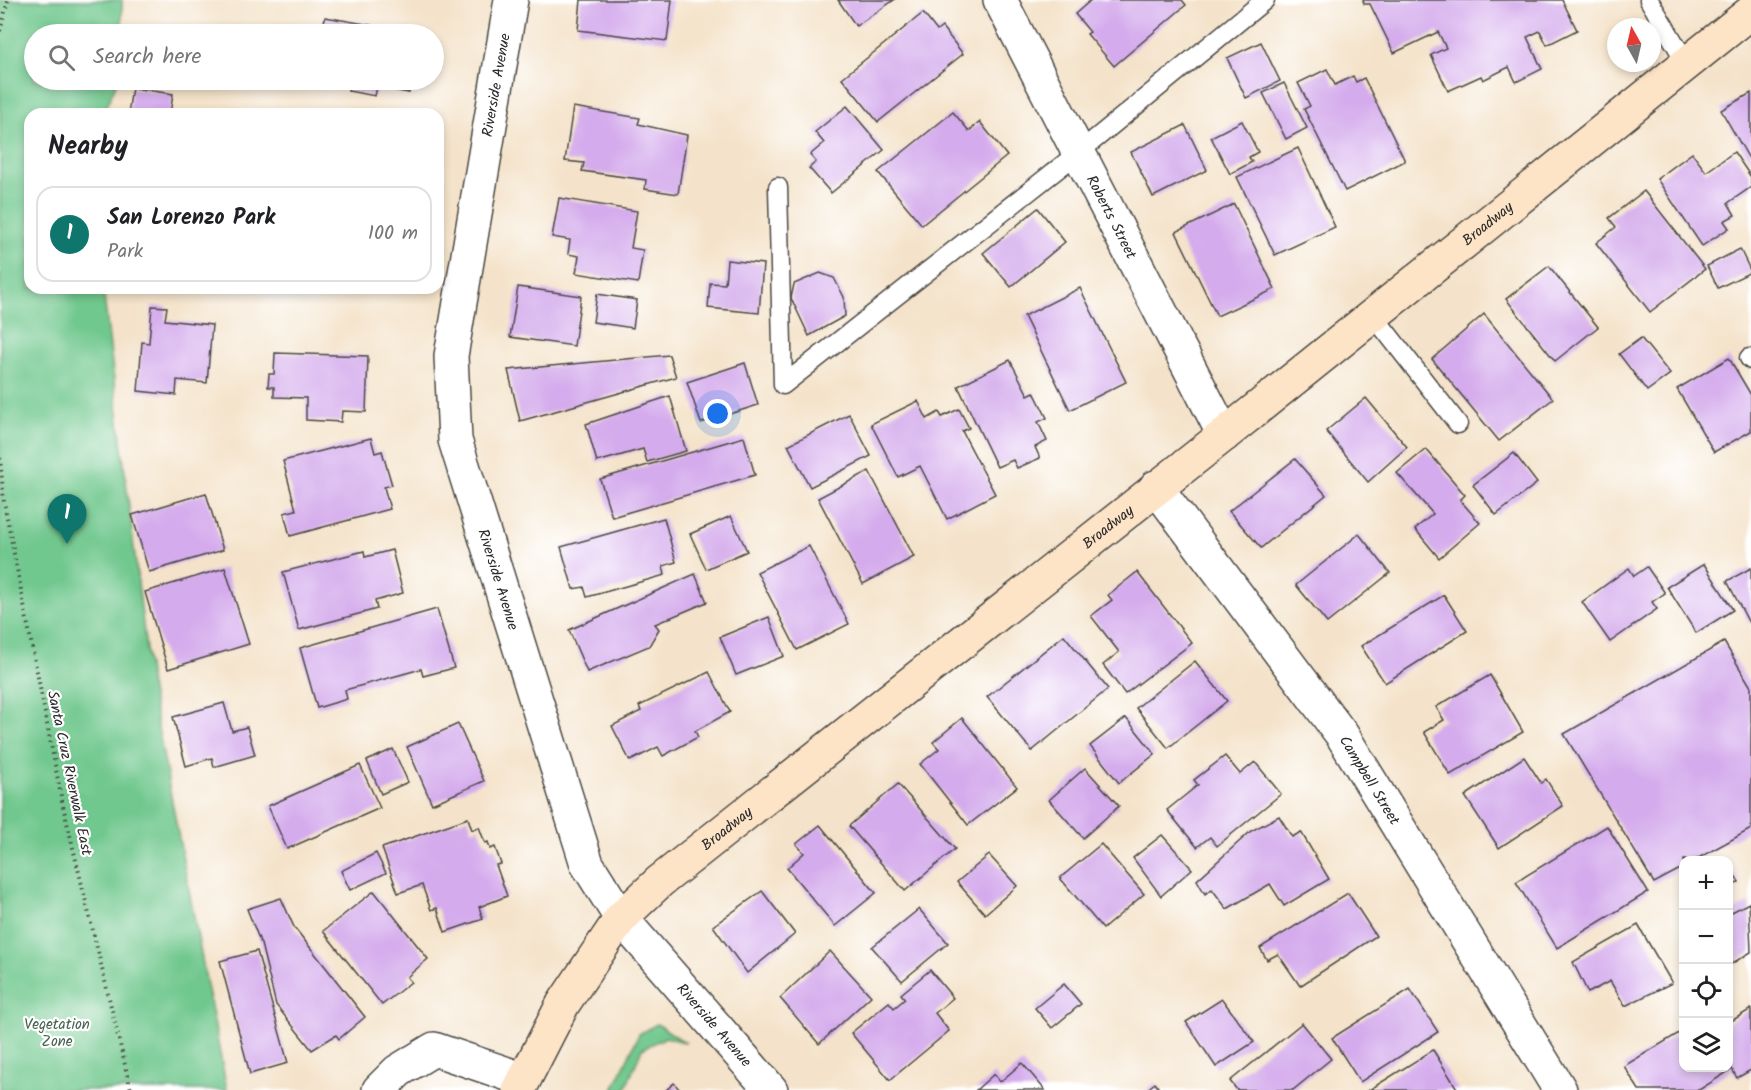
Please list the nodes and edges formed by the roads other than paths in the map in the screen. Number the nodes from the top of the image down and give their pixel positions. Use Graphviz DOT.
graph roads {
  1 [pos="511,0"];
  2 [pos="1000,0"];
  3 [pos="1265,0"];
  4 [pos="1649,0"];
  5 [pos="1751,12"];
  6 [pos="1687,64"];
  7 [pos="1078,153"];
  8 [pos="778,187"];
  9 [pos="1373,315"];
  10 [pos="1458,424"];
  11 [pos="1224,435"];
  12 [pos="1156,487"];
  13 [pos="621,918"];
  14 [pos="520,1085"];
  15 [pos="379,1090"];
  16 [pos="771,1090"];
  17 [pos="1560,1090"];
  1 -- 13 [label="street, Riverside Avenue"];
  2 -- 7 [label="street, Roberts Street"];
  3 -- 7 [label="lane"];
  4 -- 6 [label="lane"];
  5 -- 6 [label="main road, Broadway"];
  6 -- 9 [label="main road, Broadway"];
  7 -- 8 [label="lane"];
  7 -- 11 [label="street, Roberts Street"];
  9 -- 10 [label="lane"];
  9 -- 11 [label="main road, Broadway"];
  11 -- 12 [label="main road, Broadway"];
  12 -- 13 [label="main road, Broadway"];
  12 -- 17 [label="street, Campbell Street"];
  13 -- 14 [label="main road, Broadway"];
  13 -- 16 [label="street, Riverside Avenue"];
  14 -- 15 [label="street"];
}
